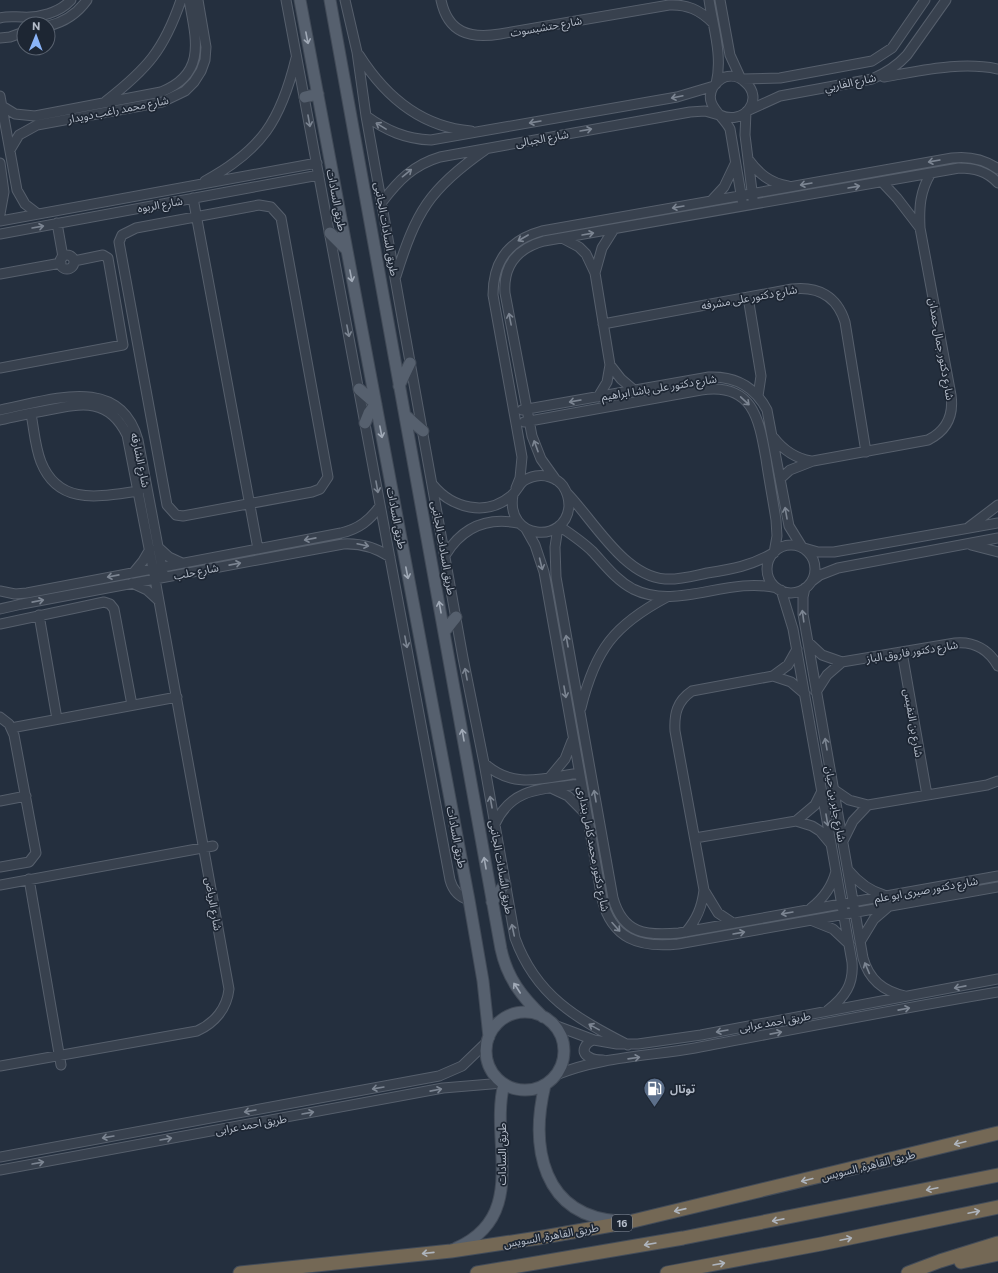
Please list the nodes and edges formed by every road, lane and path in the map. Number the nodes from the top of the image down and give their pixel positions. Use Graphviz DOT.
graph roads {
  1 [pos="71,0"];
  2 [pos="86,0"];
  3 [pos="181,0"];
  4 [pos="189,0"];
  5 [pos="198,0"];
  6 [pos="286,0"];
  7 [pos="300,0"];
  8 [pos="330,0"];
  9 [pos="345,0"];
  10 [pos="441,0"];
  11 [pos="680,0"];
  12 [pos="709,0"];
  13 [pos="720,0"];
  14 [pos="925,0"];
  15 [pos="946,0"];
  16 [pos="669,5"];
  17 [pos="0,18"];
  18 [pos="56,23"];
  19 [pos="713,23"];
  20 [pos="16,35"];
  21 [pos="0,38"];
  22 [pos="357,52"];
  23 [pos="296,55"];
  24 [pos="998,69"];
  25 [pos="742,79"];
  26 [pos="872,79"];
  27 [pos="715,85"];
  28 [pos="318,94"];
  29 [pos="305,97"];
  30 [pos="1,101"];
  31 [pos="104,103"];
  32 [pos="747,112"];
  33 [pos="720,115"];
  34 [pos="23,116"];
  35 [pos="366,116"];
  36 [pos="26,130"];
  37 [pos="484,132"];
  38 [pos="488,148"];
  39 [pos="10,150"];
  40 [pos="748,158"];
  41 [pos="952,158"];
  42 [pos="736,160"];
  43 [pos="0,163"];
  44 [pos="317,163"];
  45 [pos="954,169"];
  46 [pos="998,169"];
  47 [pos="264,173"];
  48 [pos="931,173"];
  49 [pos="319,175"];
  50 [pos="882,182"];
  51 [pos="998,183"];
  52 [pos="197,185"];
  53 [pos="266,185"];
  54 [pos="791,187"];
  55 [pos="17,190"];
  56 [pos="4,192"];
  57 [pos="753,193"];
  58 [pos="741,196"];
  59 [pos="193,198"];
  60 [pos="710,201"];
  61 [pos="382,202"];
  62 [pos="754,204"];
  63 [pos="742,206"];
  64 [pos="0,214"];
  65 [pos="38,214"];
  66 [pos="196,217"];
  67 [pos="0,222"];
  68 [pos="60,223"];
  69 [pos="920,228"];
  70 [pos="614,229"];
  71 [pos="542,231"];
  72 [pos="330,233"];
  73 [pos="0,234"];
  74 [pos="562,238"];
  75 [pos="544,241"];
  76 [pos="346,250"];
  77 [pos="67,259"];
  78 [pos="594,273"];
  79 [pos="0,274"];
  80 [pos="396,278"];
  81 [pos="748,297"];
  82 [pos="603,324"];
  83 [pos="410,363"];
  84 [pos="610,365"];
  85 [pos="0,368"];
  86 [pos="738,381"];
  87 [pos="399,386"];
  88 [pos="359,388"];
  89 [pos="635,391"];
  90 [pos="732,392"];
  91 [pos="758,396"];
  92 [pos="598,397"];
  93 [pos="376,404"];
  94 [pos="0,410"];
  95 [pos="527,410"];
  96 [pos="515,412"];
  97 [pos="31,414"];
  98 [pos="404,415"];
  99 [pos="0,420"];
  100 [pos="530,421"];
  101 [pos="365,423"];
  102 [pos="517,424"];
  103 [pos="423,431"];
  104 [pos="773,438"];
  105 [pos="866,452"];
  106 [pos="812,461"];
  107 [pos="556,480"];
  108 [pos="780,480"];
  109 [pos="432,485"];
  110 [pos="139,491"];
  111 [pos="515,492"];
  112 [pos="567,492"];
  113 [pos="250,504"];
  114 [pos="998,505"];
  115 [pos="380,506"];
  116 [pos="998,523"];
  117 [pos="522,526"];
  118 [pos="558,527"];
  119 [pos="966,529"];
  120 [pos="998,538"];
  121 [pos="968,544"];
  122 [pos="154,548"];
  123 [pos="803,548"];
  124 [pos="258,549"];
  125 [pos="998,552"];
  126 [pos="774,553"];
  127 [pos="446,554"];
  128 [pos="390,557"];
  129 [pos="182,563"];
  130 [pos="157,568"];
  131 [pos="134,572"];
  132 [pos="159,578"];
  133 [pos="812,581"];
  134 [pos="132,583"];
  135 [pos="806,588"];
  136 [pos="779,589"];
  137 [pos="0,591"];
  138 [pos="668,597"];
  139 [pos="159,601"];
  140 [pos="0,609"];
  141 [pos="39,615"];
  142 [pos="456,616"];
  143 [pos="0,624"];
  144 [pos="444,632"];
  145 [pos="807,641"];
  146 [pos="797,649"];
  147 [pos="902,652"];
  148 [pos="842,662"];
  149 [pos="998,666"];
  150 [pos="774,676"];
  151 [pos="816,692"];
  152 [pos="805,694"];
  153 [pos="177,697"];
  154 [pos="132,706"];
  155 [pos="580,712"];
  156 [pos="0,717"];
  157 [pos="57,720"];
  158 [pos="12,728"];
  159 [pos="573,738"];
  160 [pos="484,763"];
  161 [pos="579,773"];
  162 [pos="550,777"];
  163 [pos="998,781"];
  164 [pos="581,784"];
  165 [pos="552,788"];
  166 [pos="833,788"];
  167 [pos="822,791"];
  168 [pos="926,795"];
  169 [pos="26,796"];
  170 [pos="0,802"];
  171 [pos="868,805"];
  172 [pos="586,815"];
  173 [pos="796,821"];
  174 [pos="495,824"];
  175 [pos="695,838"];
  176 [pos="843,841"];
  177 [pos="831,844"];
  178 [pos="209,847"];
  179 [pos="0,868"];
  180 [pos="848,869"];
  181 [pos="836,870"];
  182 [pos="998,876"];
  183 [pos="29,879"];
  184 [pos="610,879"];
  185 [pos="598,882"];
  186 [pos="505,884"];
  187 [pos="0,885"];
  188 [pos="998,887"];
  189 [pos="704,890"];
  190 [pos="888,896"];
  191 [pos="469,900"];
  192 [pos="492,902"];
  193 [pos="853,902"];
  194 [pos="842,904"];
  195 [pos="888,907"];
  196 [pos="810,909"];
  197 [pos="855,913"];
  198 [pos="844,915"];
  199 [pos="810,921"];
  200 [pos="733,923"];
  201 [pos="686,932"];
  202 [pos="860,942"];
  203 [pos="849,944"];
  204 [pos="998,979"];
  205 [pos="978,983"];
  206 [pos="998,992"];
  207 [pos="980,995"];
  208 [pos="908,996"];
  209 [pos="826,1012"];
  210 [pos="543,1017"];
  211 [pos="554,1025"];
  212 [pos="689,1037"];
  213 [pos="488,1039"];
  214 [pos="594,1040"];
  215 [pos="628,1045"];
  216 [pos="692,1048"];
  217 [pos="61,1060"];
  218 [pos="608,1062"];
  219 [pos="0,1066"];
  220 [pos="556,1075"];
  221 [pos="504,1083"];
  222 [pos="392,1085"];
  223 [pos="545,1085"];
  224 [pos="395,1097"];
  225 [pos="998,1133"];
  226 [pos="20,1153"];
  227 [pos="0,1157"];
  228 [pos="23,1166"];
  229 [pos="0,1170"];
  230 [pos="998,1175"];
  231 [pos="998,1207"];
  232 [pos="629,1222"];
  233 [pos="998,1243"];
  234 [pos="451,1251"];
  235 [pos="998,1254"];
  236 [pos="240,1273"];
  237 [pos="477,1273"];
  238 [pos="666,1273"];
  239 [pos="909,1273"];
  1 -- 17 [label="street"];
  2 -- 18 [label="street"];
  3 -- 31 [label="street"];
  4 -- 31 [label="street, شارع محمد راغب دويدار"];
  5 -- 36 [label="street, شارع محمد راغب دويدار"];
  6 -- 23 [label="street"];
  7 -- 28 [label="main road, طريق السادات, one-way"];
  8 -- 87 [label="main road, طريق السادات"];
  9 -- 22 [label="street, طريق السادات الجانبى"];
  10 -- 16 [label="street, شارع حتشبسوت"];
  11 -- 16 [label="street, شارع حتشبسوت"];
  12 -- 19 [label="street"];
  13 -- 25 [label="street"];
  14 -- 25 [label="street, شارع الفاربي"];
  15 -- 26 [label="street, شارع الفاربي"];
  16 -- 19 [label="street, شارع حتشبسوت"];
  19 -- 27 [label="street"];
  20 -- 21 [label="street"];
  22 -- 35 [label="street, طريق السادات الجانبى"];
  22 -- 37 [label="street"];
  23 -- 29 [label="street"];
  23 -- 52 [label="street"];
  24 -- 26 [label="street"];
  25 -- 27 [label="street"];
  25 -- 32 [label="street"];
  26 -- 32 [label="street, شارع الفاربي"];
  27 -- 33 [label="street"];
  27 -- 37 [label="street, شارع الجبالى, one-way"];
  28 -- 29 [label="main road"];
  28 -- 76 [label="main road, طريق السادات"];
  29 -- 44 [label="street, one-way"];
  30 -- 34 [label="street, شارع محمد راغب دويدار"];
  30 -- 39 [label="street"];
  31 -- 34 [label="street, شارع محمد راغب دويدار"];
  32 -- 33 [label="street"];
  32 -- 40 [label="street"];
  38 -- 33 [label="street, شارع الجبالى, one-way"];
  33 -- 42 [label="street"];
  34 -- 36 [label="street"];
  37 -- 35 [label="street, شارع الجبالى, one-way"];
  35 -- 61 [label="street, طريق السادات الجانبى"];
  36 -- 39 [label="street, شارع محمد راغب دويدار"];
  61 -- 38 [label="street, شارع الجبالى, one-way"];
  38 -- 80 [label="street"];
  39 -- 55 [label="street"];
  40 -- 54 [label="street"];
  40 -- 57 [label="street"];
  41 -- 45 [label="street"];
  41 -- 46 [label="street"];
  41 -- 54 [label="street, one-way"];
  42 -- 58 [label="street"];
  42 -- 60 [label="street"];
  43 -- 56 [label="street"];
  44 -- 47 [label="street, شارع الربوه"];
  44 -- 49 [label="street"];
  45 -- 48 [label="street"];
  45 -- 51 [label="street"];
  47 -- 52 [label="street, شارع الربوه"];
  47 -- 53 [label="street"];
  48 -- 50 [label="street"];
  48 -- 69 [label="street, شارع دكتور جمال حمدان"];
  49 -- 53 [label="street, شارع الربوه"];
  49 -- 72 [label="street"];
  62 -- 50 [label="street, one-way"];
  50 -- 69 [label="street, شارع دكتور جمال حمدان"];
  52 -- 65 [label="street, شارع الربوه"];
  53 -- 59 [label="street, شارع الربوه"];
  54 -- 57 [label="street"];
  55 -- 56 [label="street"];
  55 -- 65 [label="street"];
  56 -- 64 [label="street"];
  57 -- 58 [label="street"];
  57 -- 62 [label="street"];
  58 -- 60 [label="street"];
  58 -- 63 [label="street"];
  59 -- 66 [label="street"];
  59 -- 68 [label="street, شارع الربوه"];
  60 -- 71 [label="street, one-way"];
  61 -- 80 [label="street, طريق السادات الجانبى"];
  62 -- 63 [label="street"];
  63 -- 70 [label="street"];
  65 -- 67 [label="street, شارع الربوه"];
  66 -- 113 [label="street"];
  66 -- 113 [label="street"];
  66 -- 113 [label="street"];
  73 -- 68 [label="street, شارع الربوه, one-way"];
  68 -- 77 [label="street"];
  69 -- 105 [label="street, شارع دكتور جمال حمدان"];
  74 -- 70 [label="street, one-way"];
  70 -- 78 [label="street"];
  71 -- 75 [label="street"];
  71 -- 96 [label="street, one-way"];
  72 -- 76 [label="main road"];
  72 -- 88 [label="street, one-way"];
  74 -- 75 [label="street"];
  74 -- 78 [label="street"];
  95 -- 75 [label="street, one-way"];
  76 -- 93 [label="main road, طريق السادات, one-way"];
  77 -- 79 [label="street"];
  77 -- 85 [label="street"];
  78 -- 82 [label="street"];
  80 -- 83 [label="street, طريق السادات الجانبى"];
  81 -- 82 [label="street, شارع دكتور على مشرفه"];
  81 -- 91 [label="street"];
  81 -- 105 [label="street, شارع دكتور على مشرفه"];
  82 -- 84 [label="street"];
  83 -- 87 [label="main road"];
  83 -- 103 [label="street, طريق السادات الجانبى"];
  84 -- 89 [label="street"];
  84 -- 92 [label="street"];
  86 -- 89 [label="street, شارع دكتور على باشا ابراهيم"];
  86 -- 90 [label="street"];
  86 -- 91 [label="street, شارع دكتور على باشا ابراهيم"];
  87 -- 98 [label="main road, طريق السادات"];
  88 -- 93 [label="main road"];
  88 -- 101 [label="street"];
  89 -- 92 [label="street, شارع دكتور على باشا ابراهيم"];
  90 -- 100 [label="street, شارع دكتور على باشا ابراهيم"];
  90 -- 126 [label="street, شارع دكتور على باشا ابراهيم, one-way"];
  91 -- 104 [label="street, شارع دكتور على باشا ابراهيم"];
  92 -- 95 [label="street, شارع دكتور على باشا ابراهيم, one-way"];
  93 -- 101 [label="main road"];
  93 -- 191 [label="main road, طريق السادات, one-way"];
  94 -- 122 [label="street, شارع الشارقه"];
  95 -- 96 [label="street, شارع دكتور على باشا ابراهيم"];
  95 -- 100 [label="street"];
  96 -- 102 [label="street"];
  97 -- 99 [label="street, شارع الشارقه"];
  97 -- 110 [label="street"];
  97 -- 110 [label="street, شارع الشارقه"];
  98 -- 103 [label="main road"];
  144 -- 98 [label="main road, طريق السادات, one-way"];
  100 -- 102 [label="street, شارع دكتور على باشا ابراهيم"];
  107 -- 100 [label="street, one-way"];
  101 -- 115 [label="street, one-way"];
  102 -- 111 [label="street"];
  103 -- 109 [label="street, طريق السادات الجانبى"];
  104 -- 106 [label="street, شارع دكتور جمال حمدان"];
  104 -- 108 [label="street, شارع دكتور على باشا ابراهيم"];
  105 -- 106 [label="street, شارع دكتور جمال حمدان"];
  106 -- 108 [label="street, شارع دكتور جمال حمدان"];
  107 -- 111 [label="street"];
  107 -- 112 [label="street"];
  123 -- 108 [label="street, شارع دكتور على باشا ابراهيم, one-way"];
  109 -- 111 [label="street"];
  109 -- 127 [label="street, طريق السادات الجانبى"];
  110 -- 122 [label="street, شارع الشارقه"];
  111 -- 117 [label="street"];
  112 -- 118 [label="street"];
  112 -- 126 [label="street"];
  113 -- 124 [label="street"];
  114 -- 119 [label="street"];
  115 -- 124 [label="street, شارع حلب, one-way"];
  115 -- 128 [label="street"];
  116 -- 119 [label="street"];
  117 -- 118 [label="street"];
  117 -- 127 [label="street"];
  117 -- 159 [label="street, شارع دكتور محمد كامل بندارى, one-way"];
  118 -- 138 [label="street"];
  155 -- 118 [label="street, شارع دكتور محمد كامل بندارى, one-way"];
  119 -- 123 [label="street"];
  120 -- 121 [label="street"];
  121 -- 125 [label="street"];
  121 -- 133 [label="street"];
  122 -- 129 [label="street"];
  122 -- 130 [label="street, شارع الشارقه"];
  122 -- 131 [label="street"];
  123 -- 126 [label="street"];
  123 -- 133 [label="street"];
  124 -- 129 [label="street, شارع حلب"];
  126 -- 136 [label="street"];
  127 -- 142 [label="street, طريق السادات الجانبى"];
  132 -- 128 [label="street, شارع حلب, one-way"];
  128 -- 191 [label="street, one-way"];
  129 -- 130 [label="street, شارع حلب"];
  130 -- 131 [label="street, شارع حلب"];
  130 -- 132 [label="street, شارع الرياض"];
  131 -- 137 [label="street, شارع حلب, one-way"];
  132 -- 134 [label="street, شارع حلب"];
  132 -- 139 [label="street, شارع الرياض"];
  133 -- 135 [label="street"];
  134 -- 139 [label="street"];
  140 -- 134 [label="street, شارع حلب, one-way"];
  135 -- 136 [label="street"];
  145 -- 135 [label="street, شارع جابر بن حيان, one-way"];
  136 -- 138 [label="street"];
  136 -- 146 [label="street, شارع جابر بن حيان"];
  138 -- 155 [label="street"];
  139 -- 153 [label="street, شارع الرياض"];
  141 -- 143 [label="street"];
  141 -- 154 [label="street"];
  141 -- 157 [label="street"];
  142 -- 144 [label="main road"];
  160 -- 142 [label="street, طريق السادات الجانبى, one-way"];
  192 -- 144 [label="main road, طريق السادات, one-way"];
  145 -- 148 [label="street, شارع دكتور فاروق الباز"];
  145 -- 151 [label="street, شارع جابر بن حيان"];
  146 -- 150 [label="street"];
  146 -- 152 [label="street, شارع جابر بن حيان"];
  147 -- 148 [label="street, شارع دكتور فاروق الباز"];
  147 -- 149 [label="street, شارع دكتور فاروق الباز"];
  147 -- 168 [label="street, شارع بن النفيس"];
  148 -- 151 [label="street"];
  150 -- 152 [label="street"];
  150 -- 175 [label="street"];
  166 -- 151 [label="street, شارع جابر بن حيان, one-way"];
  152 -- 167 [label="street, شارع جابر بن حيان"];
  153 -- 154 [label="street"];
  153 -- 178 [label="street, شارع الرياض"];
  154 -- 157 [label="street"];
  184 -- 155 [label="street, شارع دكتور محمد كامل بندارى, one-way"];
  156 -- 158 [label="street"];
  157 -- 158 [label="street"];
  158 -- 169 [label="street"];
  159 -- 161 [label="street, شارع دكتور محمد كامل بندارى"];
  159 -- 162 [label="street"];
  160 -- 162 [label="street"];
  174 -- 160 [label="street, طريق السادات الجانبى, one-way"];
  161 -- 162 [label="street"];
  161 -- 164 [label="street, شارع دكتور محمد كامل بندارى"];
  163 -- 168 [label="street"];
  164 -- 165 [label="street"];
  164 -- 172 [label="street, شارع دكتور محمد كامل بندارى"];
  165 -- 172 [label="street"];
  165 -- 174 [label="street"];
  166 -- 171 [label="street"];
  166 -- 176 [label="street, شارع جابر بن حيان"];
  167 -- 173 [label="street"];
  167 -- 177 [label="street, شارع جابر بن حيان, one-way"];
  168 -- 171 [label="street"];
  169 -- 170 [label="street"];
  169 -- 179 [label="street"];
  171 -- 176 [label="street"];
  172 -- 185 [label="street, شارع دكتور محمد كامل بندارى"];
  173 -- 175 [label="street"];
  173 -- 177 [label="street"];
  174 -- 186 [label="street, طريق السادات الجانبى"];
  175 -- 189 [label="street"];
  176 -- 180 [label="street, شارع جابر بن حيان"];
  177 -- 181 [label="street, شارع جابر بن حيان"];
  178 -- 183 [label="street"];
  178 -- 217 [label="street, شارع الرياض"];
  180 -- 190 [label="street"];
  180 -- 193 [label="street, شارع جابر بن حيان"];
  181 -- 194 [label="street, شارع جابر بن حيان"];
  181 -- 196 [label="street"];
  182 -- 190 [label="street, شارع دكتور صبرى ابو علم"];
  183 -- 187 [label="street"];
  183 -- 217 [label="street"];
  184 -- 185 [label="street"];
  184 -- 201 [label="street, شارع دكتور محمد كامل بندارى"];
  185 -- 199 [label="street, شارع دكتور محمد كامل بندارى, one-way"];
  186 -- 192 [label="main road"];
  215 -- 186 [label="street, طريق السادات الجانبى, one-way"];
  188 -- 195 [label="street, شارع دكتور صبرى ابو علم"];
  189 -- 200 [label="street"];
  189 -- 201 [label="street"];
  190 -- 193 [label="street, شارع دكتور صبرى ابو علم"];
  191 -- 213 [label="main road, طريق السادات"];
  210 -- 192 [label="main road, طريق السادات, one-way"];
  193 -- 194 [label="street, شارع دكتور محمد كامل بندارى"];
  193 -- 197 [label="street, شارع جابر بن حيان"];
  194 -- 196 [label="street, شارع دكتور محمد كامل بندارى"];
  194 -- 198 [label="street, شارع جابر بن حيان"];
  195 -- 197 [label="street, شارع دكتور صبرى ابو علم"];
  195 -- 202 [label="street"];
  196 -- 200 [label="street, شارع دكتور محمد كامل بندارى, one-way"];
  197 -- 198 [label="street, شارع دكتور محمد كامل بندارى"];
  197 -- 202 [label="street, شارع جابر بن حيان"];
  198 -- 199 [label="street, شارع دكتور محمد كامل بندارى"];
  198 -- 203 [label="street, شارع جابر بن حيان"];
  199 -- 203 [label="street"];
  200 -- 201 [label="street, شارع دكتور محمد كامل بندارى"];
  208 -- 202 [label="street, شارع جابر بن حيان, one-way"];
  203 -- 209 [label="street, شارع جابر بن حيان"];
  204 -- 205 [label="street, طريق احمد عرابى"];
  205 -- 207 [label="street"];
  205 -- 208 [label="street, طريق احمد عرابى, one-way"];
  206 -- 207 [label="street, طريق احمد عرابى"];
  216 -- 207 [label="street, طريق احمد عرابى, one-way"];
  208 -- 209 [label="street, طريق احمد عرابى"];
  209 -- 212 [label="street, طريق احمد عرابى, one-way"];
  210 -- 211 [label="main road"];
  210 -- 213 [label="main road"];
  211 -- 214 [label="street, طريق احمد عرابى"];
  211 -- 220 [label="main road"];
  212 -- 215 [label="street, طريق احمد عرابى"];
  212 -- 216 [label="street"];
  213 -- 221 [label="main road"];
  213 -- 222 [label="street, طريق احمد عرابى"];
  214 -- 215 [label="street, طريق احمد عرابى"];
  214 -- 218 [label="street"];
  218 -- 216 [label="street, طريق احمد عرابى, one-way"];
  217 -- 219 [label="street, شارع الرياض"];
  218 -- 220 [label="street, طريق احمد عرابى"];
  220 -- 223 [label="main road"];
  221 -- 223 [label="main road"];
  224 -- 221 [label="street, طريق احمد عرابى, one-way"];
  221 -- 234 [label="main road, طريق السادات"];
  222 -- 224 [label="street"];
  222 -- 226 [label="street, طريق احمد عرابى, one-way"];
  223 -- 232 [label="main road"];
  228 -- 224 [label="street, طريق احمد عرابى, one-way"];
  225 -- 232 [label="highway, طريق القاهرة, السويس / 16, one-way"];
  226 -- 227 [label="street, طريق احمد عرابى"];
  226 -- 228 [label="street"];
  228 -- 229 [label="street, طريق احمد عرابى"];
  230 -- 237 [label="highway, 16, one-way"];
  238 -- 231 [label="highway, one-way"];
  232 -- 234 [label="highway, طريق القاهرة, السويس / 16"];
  233 -- 239 [label="highway"];
  234 -- 236 [label="highway, طريق القاهرة, السويس / 16, one-way"];
  235 -- 239 [label="highway"];
}
